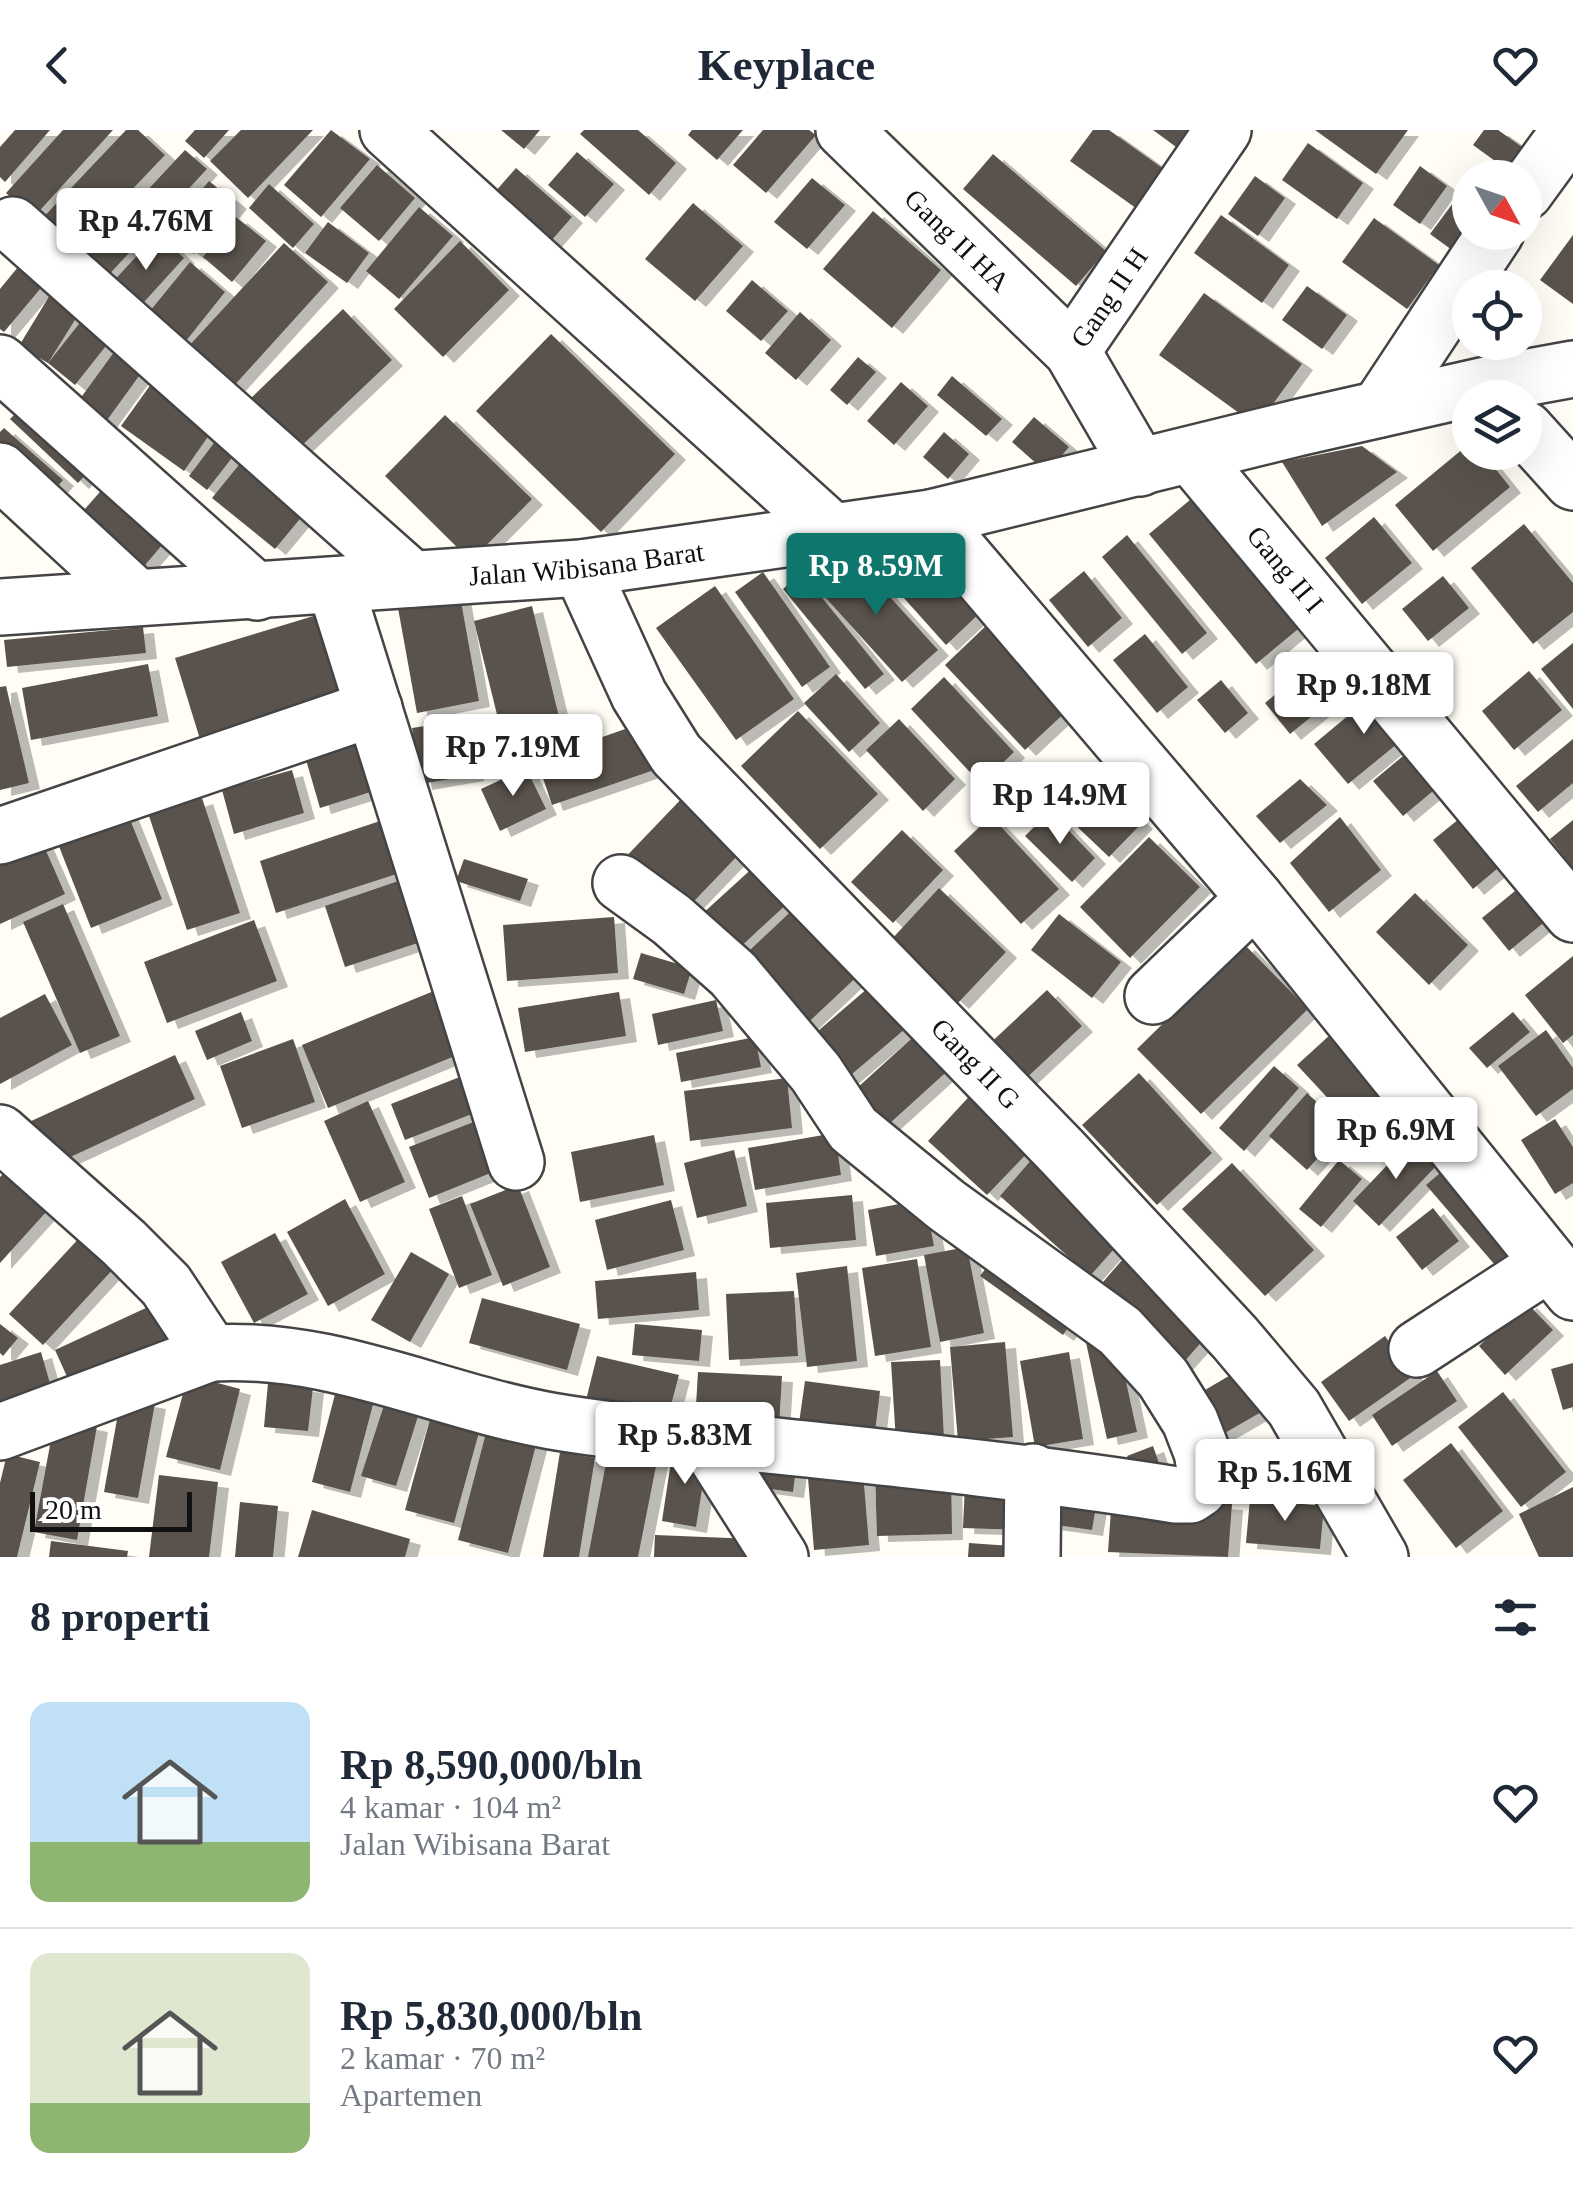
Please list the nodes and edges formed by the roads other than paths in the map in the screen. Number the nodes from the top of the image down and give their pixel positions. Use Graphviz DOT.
graph roads {
  1 [pos="388,130"];
  2 [pos="844,130"];
  3 [pos="1222,130"];
  4 [pos="1570,130"];
  5 [pos="1542,169"];
  6 [pos="13,224"];
  7 [pos="1484,250"];
  8 [pos="1072,351"];
  9 [pos="0,363"];
  10 [pos="1573,370"];
  11 [pos="1534,380"];
  12 [pos="1452,397"];
  13 [pos="1379,409"];
  14 [pos="1542,448"];
  15 [pos="1165,462"];
  16 [pos="0,472"];
  17 [pos="1573,482"];
  18 [pos="932,518"];
  19 [pos="834,533"];
  20 [pos="581,568"];
  21 [pos="412,579"];
  22 [pos="335,585"];
  23 [pos="257,592"];
  24 [pos="135,596"];
  25 [pos="0,606"];
  26 [pos="374,708"];
  27 [pos="0,836"];
  28 [pos="621,883"];
  29 [pos="1255,898"];
  30 [pos="1573,914"];
  31 [pos="1153,996"];
  32 [pos="0,1133"];
  33 [pos="516,1162"];
  34 [pos="1561,1277"];
  35 [pos="1417,1349"];
  36 [pos="211,1353"];
  37 [pos="0,1432"];
  38 [pos="705,1439"];
  39 [pos="1033,1472"];
  40 [pos="780,1557"];
  41 [pos="1032,1557"];
  42 [pos="1380,1557"];
  1 -- 19 [label="street"];
  2 -- 8 [label="street, Gang II HA"];
  3 -- 8 [label="street, Gang II H"];
  4 -- 5 [label="street"];
  6 -- 21 [label="street"];
  7 -- 13 [label="street"];
  8 -- 15 [label="street, Gang II H"];
  9 -- 23 [label="street"];
  10 -- 11 [label="street, Jalan Wibisana Barat"];
  12 -- 13 [label="street, Jalan Wibisana Barat"];
  13 -- 15 [label="street, Jalan Wibisana Barat"];
  14 -- 17 [label="street"];
  15 -- 18 [label="street, Jalan Wibisana Barat"];
  15 -- 30 [label="street, Gang II I"];
  16 -- 24 [label="street"];
  18 -- 19 [label="street, Jalan Wibisana Barat"];
  18 -- 29 [label="street"];
  19 -- 20 [label="street, Jalan Wibisana Barat"];
  20 -- 21 [label="street, Jalan Wibisana Barat"];
  20 -- 42 [label="street, Gang II G"];
  21 -- 22 [label="street, Jalan Wibisana Barat"];
  22 -- 23 [label="street, Jalan Wibisana Barat"];
  22 -- 26 [label="street"];
  23 -- 24 [label="street, Jalan Wibisana Barat"];
  24 -- 25 [label="street, Jalan Wibisana Barat"];
  26 -- 27 [label="street"];
  26 -- 33 [label="street"];
  28 -- 39 [label="street"];
  29 -- 31 [label="street"];
  29 -- 34 [label="street"];
  32 -- 36 [label="street"];
  34 -- 35 [label="street"];
  36 -- 37 [label="street"];
  36 -- 38 [label="street"];
  38 -- 39 [label="street"];
  38 -- 40 [label="street"];
  39 -- 41 [label="street"];
}
